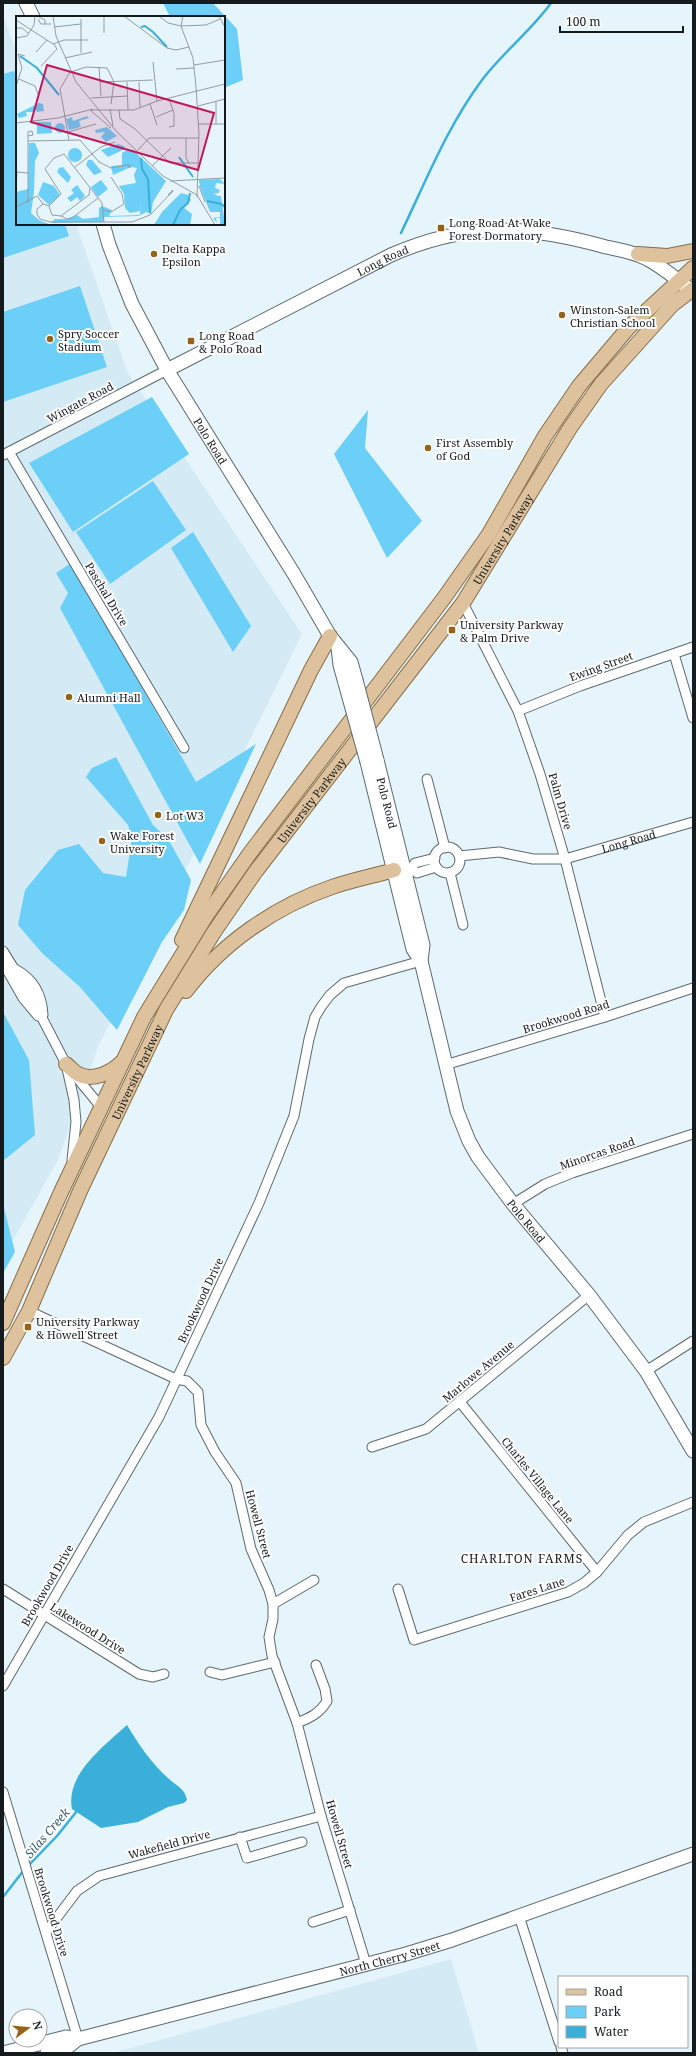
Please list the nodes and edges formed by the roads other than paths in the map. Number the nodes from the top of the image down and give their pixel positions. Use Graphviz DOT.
graph roads {
  1 [pos="26,3"];
  2 [pos="32,16"];
  3 [pos="103,225"];
  4 [pos="617,249"];
  5 [pos="693,251"];
  6 [pos="638,254"];
  7 [pos="693,268"];
  8 [pos="676,284"];
  9 [pos="692,290"];
  10 [pos="167,370"];
  11 [pos="6,454"];
  12 [pos="463,603"];
  13 [pos="330,636"];
  14 [pos="693,647"];
  15 [pos="674,654"];
  16 [pos="518,711"];
  17 [pos="693,718"];
  18 [pos="184,748"];
  19 [pos="372,761"];
  20 [pos="427,779"];
  21 [pos="693,822"];
  22 [pos="445,848"];
  23 [pos="459,856"];
  24 [pos="435,858"];
  25 [pos="565,859"];
  26 [pos="436,867"];
  27 [pos="404,870"];
  28 [pos="450,873"];
  29 [pos="463,925"];
  30 [pos="3,951"];
  31 [pos="421,961"];
  32 [pos="3,964"];
  33 [pos="693,988"];
  34 [pos="154,1000"];
  35 [pos="605,1017"];
  36 [pos="43,1019"];
  37 [pos="150,1044"];
  38 [pos="124,1060"];
  39 [pos="66,1064"];
  40 [pos="445,1065"];
  41 [pos="101,1107"];
  42 [pos="693,1134"];
  43 [pos="95,1160"];
  44 [pos="70,1173"];
  45 [pos="514,1204"];
  46 [pos="589,1296"];
  47 [pos="29,1311"];
  48 [pos="3,1323"];
  49 [pos="693,1341"];
  50 [pos="3,1358"];
  51 [pos="646,1371"];
  52 [pos="176,1379"];
  53 [pos="460,1402"];
  54 [pos="372,1447"];
  55 [pos="693,1451"];
  56 [pos="693,1502"];
  57 [pos="597,1572"];
  58 [pos="314,1580"];
  59 [pos="3,1589"];
  60 [pos="398,1589"];
  61 [pos="273,1604"];
  62 [pos="44,1615"];
  63 [pos="276,1662"];
  64 [pos="316,1665"];
  65 [pos="210,1672"];
  66 [pos="164,1674"];
  67 [pos="3,1686"];
  68 [pos="297,1723"];
  69 [pos="3,1792"];
  70 [pos="321,1816"];
  71 [pos="240,1837"];
  72 [pos="302,1842"];
  73 [pos="693,1854"];
  74 [pos="350,1910"];
  75 [pos="519,1916"];
  76 [pos="313,1922"];
  77 [pos="46,1932"];
  78 [pos="366,1964"];
  79 [pos="78,2039"];
  80 [pos="558,2039"];
  81 [pos="3,2053"];
  82 [pos="47,2053"];
  1 -- 2 [label="main road"];
  3 -- 10 [label="main road, Polo Road"];
  4 -- 6 [label="main road, Long Road"];
  4 -- 8 [label="main road, Long Road"];
  4 -- 10 [label="main road, Long Road"];
  5 -- 6 [label="main road"];
  6 -- 8 [label="main road, Long Road"];
  7 -- 8 [label="main road, University Parkway"];
  8 -- 9 [label="main road, Long Road"];
  8 -- 34 [label="main road, University Parkway"];
  9 -- 12 [label="main road, University Parkway"];
  10 -- 11 [label="street, Wingate Road"];
  10 -- 13 [label="main road, Polo Road"];
  11 -- 18 [label="street, Paschal Drive"];
  12 -- 16 [label="street, Palm Drive"];
  12 -- 37 [label="main road, University Parkway"];
  13 -- 19 [label="main road, Polo Road, bridge"];
  13 -- 34 [label="main road"];
  14 -- 15 [label="street, Ewing Street"];
  15 -- 16 [label="street, Ewing Street"];
  15 -- 17 [label="street"];
  16 -- 25 [label="street, Palm Drive"];
  19 -- 27 [label="main road, Polo Road"];
  19 -- 27 [label="main road, Polo Road"];
  20 -- 22 [label="street"];
  21 -- 25 [label="street, Long Road"];
  22 -- 23 [label="street"];
  22 -- 24 [label="street"];
  23 -- 25 [label="street, Long Road"];
  23 -- 28 [label="street"];
  24 -- 26 [label="street"];
  24 -- 27 [label="street"];
  25 -- 35 [label="street, Palm Drive"];
  26 -- 27 [label="street"];
  26 -- 28 [label="street"];
  27 -- 31 [label="main road, Polo Road"];
  27 -- 37 [label="main road"];
  28 -- 29 [label="street"];
  30 -- 36 [label="street"];
  31 -- 40 [label="main road, Polo Road"];
  31 -- 52 [label="street, Brookwood Drive"];
  32 -- 36 [label="street"];
  33 -- 35 [label="street, Brookwood Road"];
  34 -- 38 [label="main road, University Parkway"];
  35 -- 40 [label="street, Brookwood Road"];
  36 -- 39 [label="street"];
  37 -- 43 [label="main road, University Parkway"];
  38 -- 39 [label="main road"];
  38 -- 41 [label="main road, University Parkway"];
  39 -- 41 [label="street"];
  39 -- 44 [label="street"];
  40 -- 45 [label="main road, Polo Road"];
  41 -- 43 [label="main road"];
  41 -- 44 [label="main road, University Parkway"];
  42 -- 45 [label="street, Minorcas Road"];
  43 -- 47 [label="main road, University Parkway"];
  44 -- 48 [label="main road, University Parkway"];
  45 -- 46 [label="main road, Polo Road"];
  46 -- 51 [label="main road, Polo Road"];
  46 -- 53 [label="street, Marlowe Avenue"];
  47 -- 50 [label="main road, University Parkway"];
  47 -- 52 [label="street, Howell Street"];
  49 -- 51 [label="street"];
  51 -- 55 [label="main road, Polo Road"];
  52 -- 61 [label="street, Howell Street"];
  52 -- 62 [label="street, Brookwood Drive"];
  53 -- 54 [label="street, Marlowe Avenue"];
  53 -- 57 [label="street, Charles Village Lane"];
  56 -- 57 [label="street, Fares Lane"];
  57 -- 60 [label="street, Fares Lane"];
  58 -- 61 [label="street"];
  59 -- 62 [label="street, Lakewood Drive"];
  61 -- 63 [label="street, Howell Street"];
  62 -- 66 [label="street, Lakewood Drive"];
  62 -- 67 [label="street, Brookwood Drive"];
  63 -- 65 [label="street"];
  63 -- 68 [label="street, Howell Street"];
  64 -- 68 [label="street"];
  68 -- 70 [label="street, Howell Street"];
  69 -- 77 [label="street, Brookwood Drive"];
  70 -- 71 [label="street, Wakefield Drive"];
  70 -- 74 [label="street, Howell Street"];
  71 -- 72 [label="street"];
  71 -- 77 [label="street, Wakefield Drive"];
  73 -- 75 [label="main road, North Cherry Street"];
  74 -- 76 [label="street"];
  74 -- 78 [label="street, Howell Street"];
  75 -- 78 [label="main road, North Cherry Street"];
  75 -- 80 [label="street"];
  77 -- 79 [label="street, Brookwood Drive"];
  78 -- 79 [label="main road, North Cherry Street"];
  79 -- 81 [label="main road, North Cherry Street"];
  79 -- 82 [label="main road, North Cherry Street"];
}
